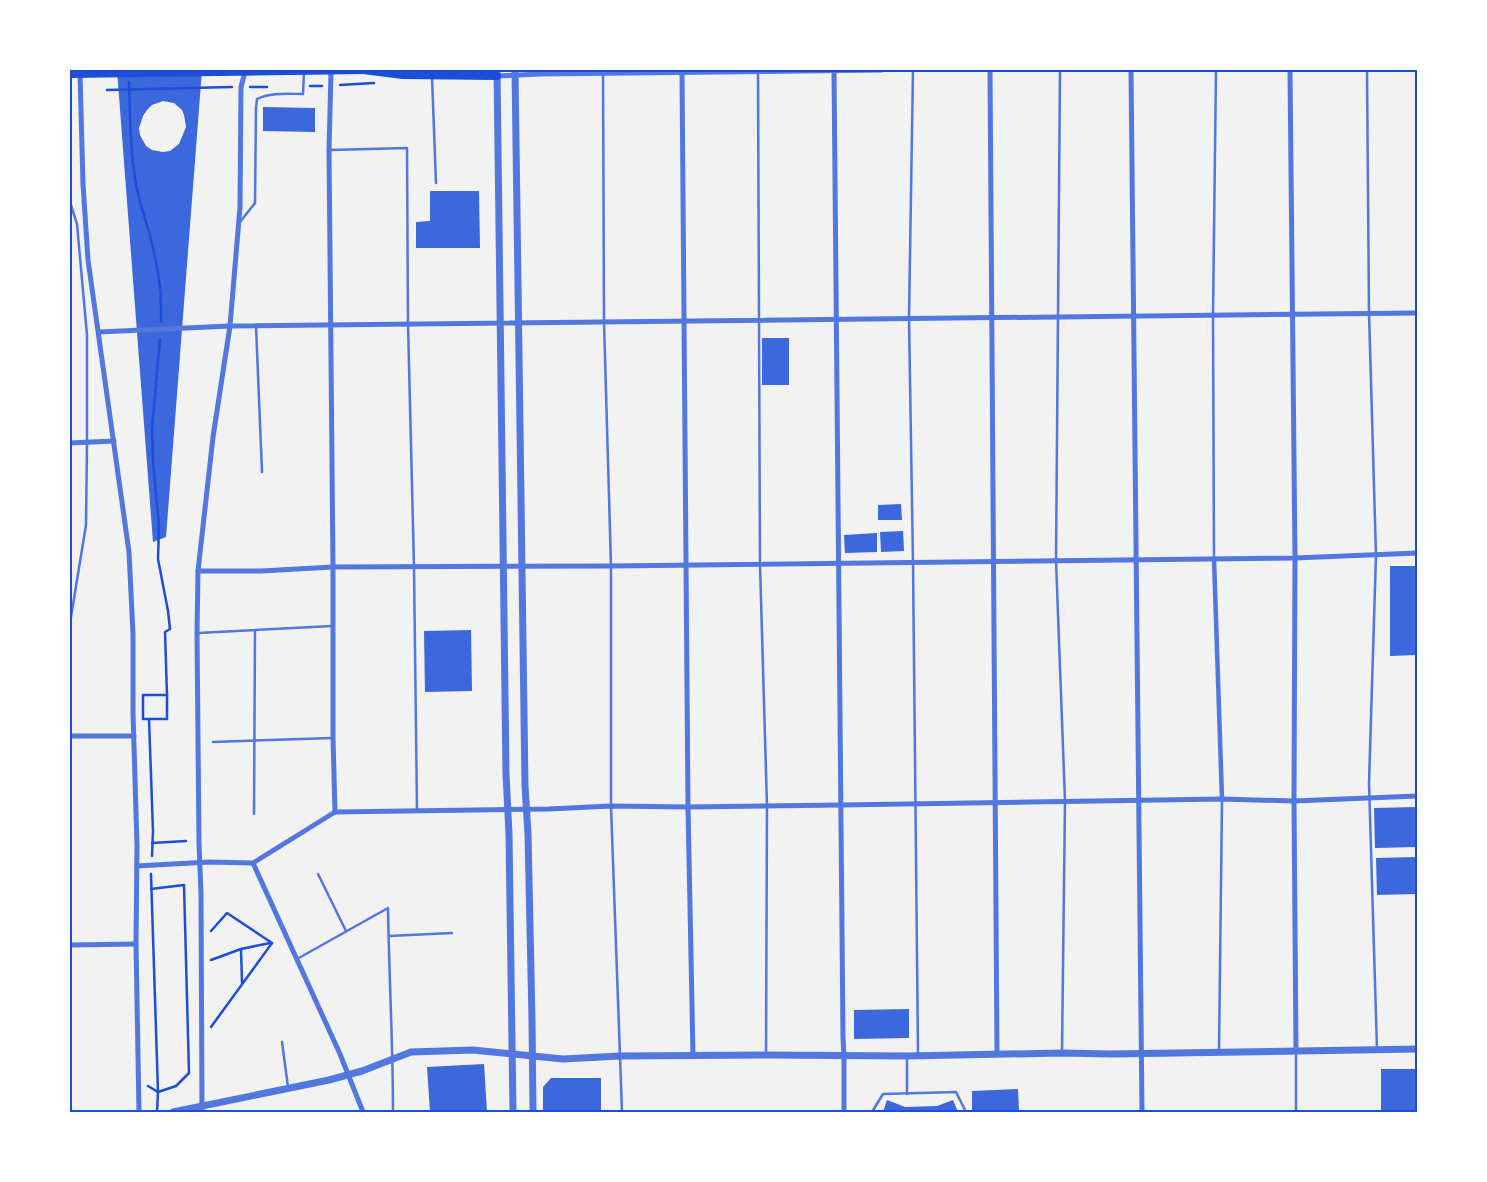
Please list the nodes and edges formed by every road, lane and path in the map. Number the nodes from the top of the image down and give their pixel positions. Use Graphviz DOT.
graph roads {
  1 [pos="365,70"];
  2 [pos="834,70"];
  3 [pos="882,70"];
  4 [pos="913,70"];
  5 [pos="990,70"];
  6 [pos="1060,70"];
  7 [pos="1130,70"];
  8 [pos="1216,70"];
  9 [pos="1290,70"];
  10 [pos="1367,70"];
  11 [pos="331,71"];
  12 [pos="758,71"];
  13 [pos="244,72"];
  14 [pos="304,72"];
  15 [pos="515,72"];
  16 [pos="603,72"];
  17 [pos="682,72"];
  18 [pos="497,73"];
  19 [pos="70,74"];
  20 [pos="80,74"];
  21 [pos="432,75"];
  22 [pos="129,79"];
  23 [pos="379,82"];
  24 [pos="276,86"];
  25 [pos="304,86"];
  26 [pos="330,86"];
  27 [pos="241,87"];
  28 [pos="107,90"];
  29 [pos="329,150"];
  30 [pos="436,183"];
  31 [pos="70,202"];
  32 [pos="239,223"];
  33 [pos="1370,313"];
  34 [pos="1417,313"];
  35 [pos="1293,314"];
  36 [pos="1213,315"];
  37 [pos="1058,316"];
  38 [pos="1133,316"];
  39 [pos="992,317"];
  40 [pos="909,318"];
  41 [pos="836,319"];
  42 [pos="759,320"];
  43 [pos="684,321"];
  44 [pos="500,322"];
  45 [pos="518,322"];
  46 [pos="604,322"];
  47 [pos="408,324"];
  48 [pos="331,325"];
  49 [pos="230,326"];
  50 [pos="256,326"];
  51 [pos="161,328"];
  52 [pos="99,332"];
  53 [pos="160,337"];
  54 [pos="114,441"];
  55 [pos="70,443"];
  56 [pos="88,443"];
  57 [pos="262,472"];
  58 [pos="1417,554"];
  59 [pos="1376,555"];
  60 [pos="1295,558"];
  61 [pos="1214,559"];
  62 [pos="1136,560"];
  63 [pos="1056,561"];
  64 [pos="994,562"];
  65 [pos="913,563"];
  66 [pos="839,564"];
  67 [pos="760,565"];
  68 [pos="503,566"];
  69 [pos="522,566"];
  70 [pos="611,566"];
  71 [pos="686,566"];
  72 [pos="333,567"];
  73 [pos="414,567"];
  74 [pos="198,571"];
  75 [pos="70,623"];
  76 [pos="333,626"];
  77 [pos="255,631"];
  78 [pos="196,633"];
  79 [pos="167,695"];
  80 [pos="149,719"];
  81 [pos="70,736"];
  82 [pos="134,736"];
  83 [pos="333,738"];
  84 [pos="254,740"];
  85 [pos="214,742"];
  86 [pos="1417,796"];
  87 [pos="1222,799"];
  88 [pos="1369,799"];
  89 [pos="1138,800"];
  90 [pos="1065,801"];
  91 [pos="1294,801"];
  92 [pos="996,802"];
  93 [pos="915,804"];
  94 [pos="841,805"];
  95 [pos="611,806"];
  96 [pos="767,806"];
  97 [pos="688,807"];
  98 [pos="508,809"];
  99 [pos="526,809"];
  100 [pos="417,810"];
  101 [pos="335,812"];
  102 [pos="254,814"];
  103 [pos="186,841"];
  104 [pos="199,863"];
  105 [pos="253,863"];
  106 [pos="138,866"];
  107 [pos="318,874"];
  108 [pos="151,878"];
  109 [pos="151,889"];
  110 [pos="346,932"];
  111 [pos="452,933"];
  112 [pos="209,934"];
  113 [pos="388,936"];
  114 [pos="272,943"];
  115 [pos="136,944"];
  116 [pos="70,945"];
  117 [pos="241,949"];
  118 [pos="297,959"];
  119 [pos="209,961"];
  120 [pos="242,983"];
  121 [pos="209,1030"];
  122 [pos="282,1042"];
  123 [pos="1377,1049"];
  124 [pos="1417,1049"];
  125 [pos="1296,1050"];
  126 [pos="1219,1052"];
  127 [pos="997,1053"];
  128 [pos="1062,1053"];
  129 [pos="513,1054"];
  130 [pos="1141,1054"];
  131 [pos="533,1055"];
  132 [pos="766,1055"];
  133 [pos="918,1055"];
  134 [pos="620,1056"];
  135 [pos="693,1056"];
  136 [pos="844,1056"];
  137 [pos="907,1056"];
  138 [pos="393,1059"];
  139 [pos="348,1075"];
  140 [pos="147,1085"];
  141 [pos="288,1088"];
  142 [pos="158,1092"];
  143 [pos="907,1094"];
  144 [pos="201,1109"];
  145 [pos="139,1112"];
  146 [pos="157,1112"];
  147 [pos="173,1112"];
  148 [pos="363,1112"];
  149 [pos="393,1112"];
  150 [pos="513,1112"];
  151 [pos="533,1112"];
  152 [pos="622,1112"];
  153 [pos="844,1112"];
  154 [pos="872,1112"];
  155 [pos="966,1112"];
  156 [pos="1142,1112"];
  157 [pos="1296,1112"];
  1 -- 11 [label="main road"];
  1 -- 21 [label="main road"];
  2 -- 3 [label="street"];
  2 -- 12 [label="street"];
  2 -- 41 [label="street"];
  4 -- 40 [label="lane"];
  5 -- 39 [label="street"];
  6 -- 37 [label="lane"];
  7 -- 38 [label="street"];
  8 -- 36 [label="lane"];
  9 -- 35 [label="street"];
  10 -- 33 [label="lane"];
  11 -- 14 [label="main road"];
  11 -- 26 [label="street"];
  12 -- 17 [label="street"];
  12 -- 42 [label="lane"];
  13 -- 14 [label="main road"];
  13 -- 20 [label="main road"];
  13 -- 27 [label="street"];
  14 -- 25 [label="lane"];
  15 -- 16 [label="street"];
  15 -- 18 [label="street"];
  15 -- 45 [label="street"];
  16 -- 17 [label="street"];
  16 -- 46 [label="lane"];
  17 -- 43 [label="street"];
  18 -- 21 [label="main road"];
  18 -- 44 [label="street"];
  19 -- 20 [label="main road"];
  20 -- 52 [label="street"];
  21 -- 30 [label="lane"];
  22 -- 51 [label="path"];
  23 -- 26 [label="path"];
  24 -- 27 [label="path"];
  25 -- 26 [label="path"];
  25 -- 32 [label="lane"];
  26 -- 29 [label="street"];
  27 -- 28 [label="path"];
  27 -- 32 [label="street"];
  29 -- 47 [label="lane"];
  29 -- 48 [label="street"];
  31 -- 56 [label="lane"];
  32 -- 49 [label="street"];
  33 -- 34 [label="street"];
  33 -- 35 [label="street"];
  33 -- 59 [label="lane"];
  35 -- 36 [label="street"];
  35 -- 60 [label="street"];
  36 -- 38 [label="street"];
  36 -- 61 [label="lane"];
  37 -- 38 [label="street"];
  37 -- 39 [label="street"];
  37 -- 63 [label="lane"];
  38 -- 62 [label="street"];
  39 -- 40 [label="street"];
  39 -- 64 [label="street"];
  40 -- 41 [label="street"];
  40 -- 65 [label="lane"];
  41 -- 42 [label="street"];
  41 -- 66 [label="street"];
  42 -- 43 [label="street"];
  42 -- 67 [label="lane"];
  43 -- 46 [label="street"];
  43 -- 71 [label="street"];
  44 -- 45 [label="street"];
  44 -- 47 [label="street"];
  44 -- 68 [label="street"];
  45 -- 46 [label="street"];
  45 -- 69 [label="street"];
  46 -- 70 [label="lane"];
  47 -- 48 [label="street"];
  47 -- 73 [label="lane"];
  48 -- 50 [label="street"];
  48 -- 72 [label="street"];
  49 -- 50 [label="street"];
  49 -- 52 [label="street"];
  49 -- 74 [label="street"];
  50 -- 57 [label="lane"];
  52 -- 54 [label="street"];
  53 -- 79 [label="path"];
  54 -- 56 [label="street"];
  54 -- 82 [label="street"];
  55 -- 56 [label="street"];
  56 -- 75 [label="lane"];
  58 -- 59 [label="street"];
  59 -- 60 [label="street"];
  59 -- 88 [label="lane"];
  60 -- 61 [label="street"];
  60 -- 91 [label="street"];
  61 -- 62 [label="street"];
  61 -- 87 [label="street"];
  62 -- 63 [label="street"];
  62 -- 89 [label="street"];
  63 -- 64 [label="street"];
  63 -- 90 [label="lane"];
  64 -- 65 [label="street"];
  64 -- 92 [label="street"];
  65 -- 66 [label="street"];
  65 -- 93 [label="lane"];
  66 -- 67 [label="street"];
  66 -- 94 [label="street"];
  67 -- 71 [label="street"];
  67 -- 96 [label="lane"];
  68 -- 69 [label="street"];
  68 -- 73 [label="street"];
  68 -- 98 [label="street"];
  69 -- 70 [label="street"];
  69 -- 99 [label="street"];
  70 -- 71 [label="street"];
  70 -- 95 [label="lane"];
  71 -- 97 [label="street"];
  72 -- 73 [label="street"];
  72 -- 74 [label="street"];
  72 -- 76 [label="street"];
  73 -- 100 [label="lane"];
  74 -- 78 [label="street"];
  76 -- 77 [label="lane"];
  76 -- 83 [label="street"];
  77 -- 78 [label="lane"];
  77 -- 84 [label="lane"];
  78 -- 104 [label="street"];
  79 -- 80 [label="path"];
  79 -- 80 [label="path"];
  80 -- 103 [label="path"];
  81 -- 82 [label="street"];
  82 -- 106 [label="street"];
  83 -- 84 [label="lane"];
  83 -- 101 [label="street"];
  84 -- 85 [label="lane"];
  84 -- 102 [label="lane"];
  86 -- 88 [label="street"];
  87 -- 89 [label="street"];
  87 -- 91 [label="street"];
  87 -- 126 [label="lane"];
  88 -- 91 [label="street"];
  88 -- 123 [label="lane"];
  89 -- 90 [label="street"];
  89 -- 130 [label="street"];
  90 -- 92 [label="street"];
  90 -- 128 [label="lane"];
  91 -- 125 [label="street"];
  92 -- 93 [label="street"];
  92 -- 127 [label="street"];
  93 -- 94 [label="street"];
  93 -- 133 [label="lane"];
  94 -- 96 [label="street"];
  94 -- 136 [label="street"];
  95 -- 97 [label="street"];
  95 -- 99 [label="street"];
  95 -- 134 [label="lane"];
  96 -- 97 [label="street"];
  96 -- 132 [label="lane"];
  97 -- 135 [label="street"];
  98 -- 99 [label="street"];
  98 -- 100 [label="street"];
  98 -- 129 [label="street"];
  99 -- 131 [label="street"];
  100 -- 101 [label="street"];
  101 -- 105 [label="street"];
  104 -- 105 [label="street"];
  104 -- 106 [label="street"];
  104 -- 144 [label="street"];
  105 -- 118 [label="street"];
  106 -- 115 [label="street"];
  107 -- 110 [label="lane"];
  108 -- 109 [label="path"];
  109 -- 142 [label="path"];
  109 -- 142 [label="path"];
  110 -- 113 [label="lane"];
  110 -- 118 [label="lane"];
  111 -- 113 [label="lane"];
  112 -- 114 [label="path"];
  113 -- 138 [label="lane"];
  114 -- 117 [label="path"];
  114 -- 120 [label="path"];
  115 -- 116 [label="street"];
  115 -- 145 [label="street"];
  117 -- 119 [label="path"];
  117 -- 120 [label="path"];
  118 -- 139 [label="street"];
  120 -- 121 [label="path"];
  122 -- 141 [label="lane"];
  123 -- 124 [label="street"];
  123 -- 125 [label="street"];
  125 -- 126 [label="street"];
  125 -- 157 [label="lane"];
  126 -- 130 [label="street"];
  127 -- 128 [label="street"];
  127 -- 133 [label="street"];
  128 -- 130 [label="street"];
  129 -- 131 [label="street"];
  129 -- 138 [label="street"];
  129 -- 150 [label="street"];
  130 -- 156 [label="street"];
  131 -- 134 [label="street"];
  131 -- 151 [label="street"];
  132 -- 135 [label="street"];
  132 -- 136 [label="street"];
  133 -- 137 [label="street"];
  134 -- 135 [label="street"];
  134 -- 152 [label="lane"];
  136 -- 137 [label="street"];
  136 -- 153 [label="street"];
  137 -- 143 [label="lane"];
  138 -- 139 [label="street"];
  138 -- 149 [label="lane"];
  139 -- 141 [label="street"];
  139 -- 148 [label="street"];
  140 -- 142 [label="path"];
  141 -- 144 [label="street"];
  142 -- 146 [label="path"];
  143 -- 154 [label="lane"];
  143 -- 155 [label="lane"];
  144 -- 147 [label="street"];
}
